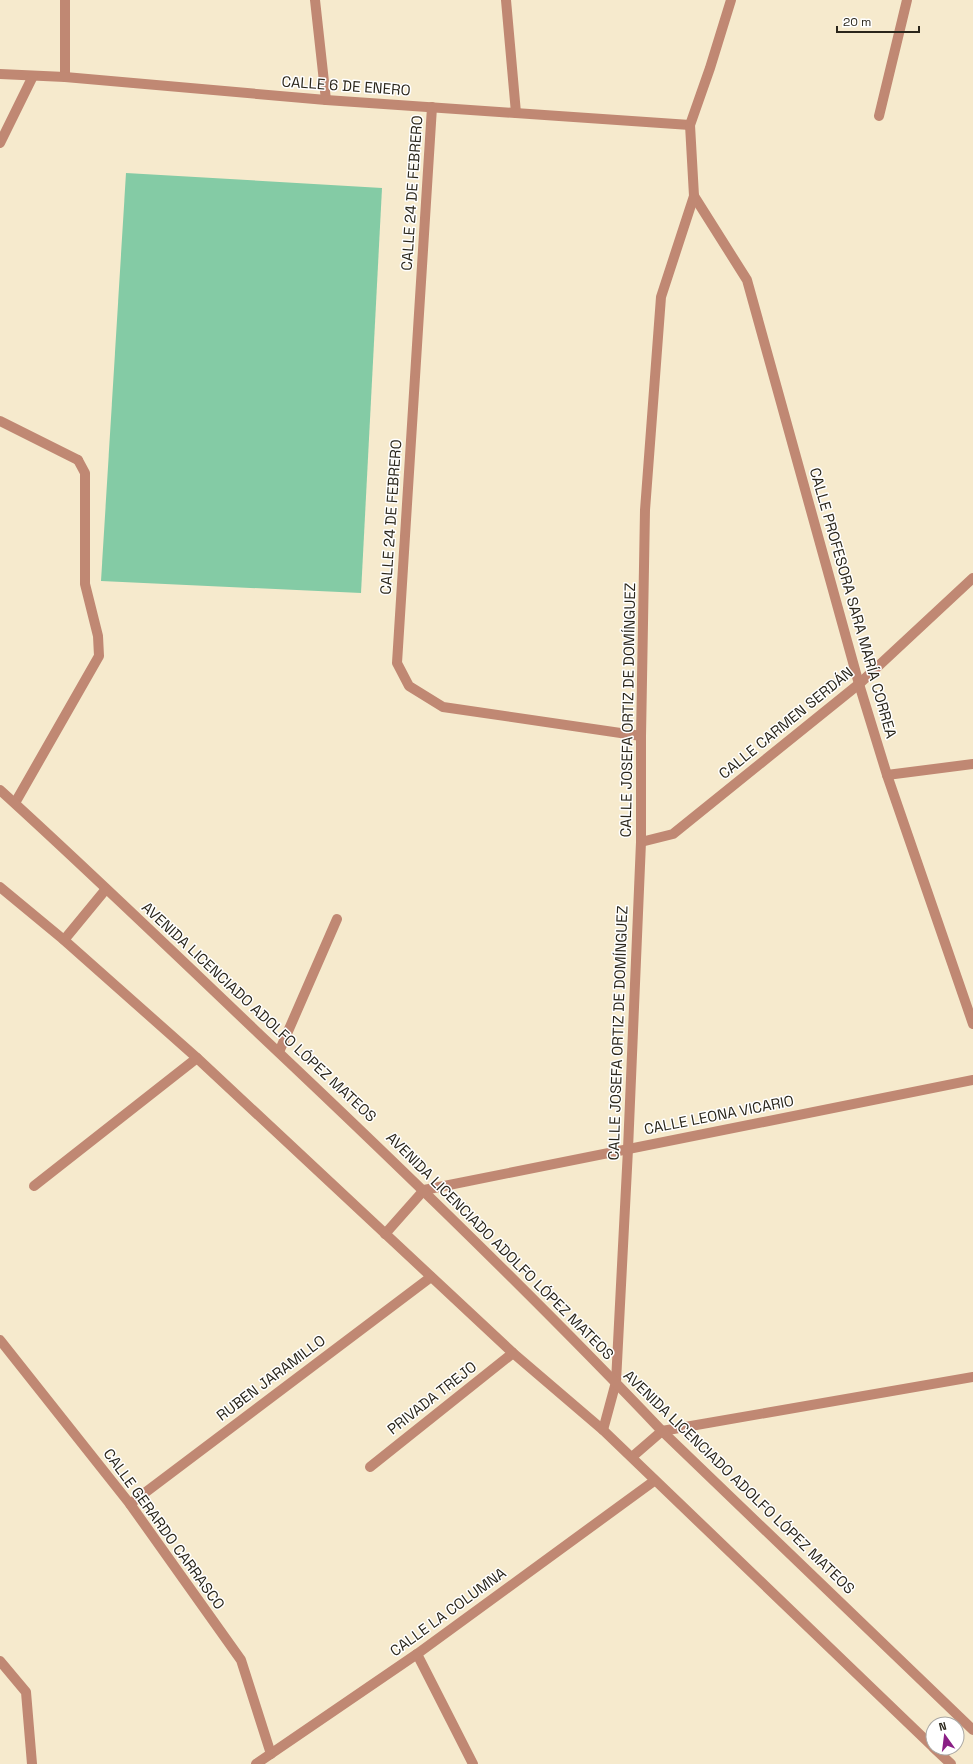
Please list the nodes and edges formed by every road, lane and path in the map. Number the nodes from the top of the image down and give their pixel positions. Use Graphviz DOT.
graph roads {
  1 [pos="65,0"];
  2 [pos="315,0"];
  3 [pos="506,0"];
  4 [pos="731,0"];
  5 [pos="907,0"];
  6 [pos="0,74"];
  7 [pos="33,76"];
  8 [pos="65,77"];
  9 [pos="326,100"];
  10 [pos="432,107"];
  11 [pos="516,113"];
  12 [pos="879,116"];
  13 [pos="690,125"];
  14 [pos="0,143"];
  15 [pos="694,196"];
  16 [pos="0,421"];
  17 [pos="973,578"];
  18 [pos="858,684"];
  19 [pos="640,736"];
  20 [pos="973,764"];
  21 [pos="887,775"];
  22 [pos="0,790"];
  23 [pos="14,803"];
  24 [pos="642,842"];
  25 [pos="0,888"];
  26 [pos="106,889"];
  27 [pos="337,919"];
  28 [pos="64,940"];
  29 [pos="973,1024"];
  30 [pos="278,1052"];
  31 [pos="197,1058"];
  32 [pos="973,1080"];
  33 [pos="628,1149"];
  34 [pos="34,1186"];
  35 [pos="424,1190"];
  36 [pos="385,1234"];
  37 [pos="430,1277"];
  38 [pos="0,1340"];
  39 [pos="513,1353"];
  40 [pos="973,1377"];
  41 [pos="616,1382"];
  42 [pos="603,1430"];
  43 [pos="662,1431"];
  44 [pos="632,1457"];
  45 [pos="370,1467"];
  46 [pos="654,1481"];
  47 [pos="130,1504"];
  48 [pos="417,1654"];
  49 [pos="0,1661"];
  50 [pos="973,1730"];
  51 [pos="925,1738"];
  52 [pos="271,1754"];
  53 [pos="943,1756"];
  54 [pos="32,1764"];
  55 [pos="256,1764"];
  56 [pos="473,1764"];
  57 [pos="951,1764"];
  1 -- 8 [label="street"];
  2 -- 9 [label="street"];
  3 -- 11 [label="street"];
  4 -- 13 [label="street, CALLE JOSEFA ORTIZ DE DOMÍNGUEZ"];
  5 -- 12 [label="street"];
  6 -- 7 [label="street, CALLE 6 DE ENERO"];
  7 -- 8 [label="street, CALLE 6 DE ENERO"];
  7 -- 14 [label="street"];
  8 -- 9 [label="street, CALLE 6 DE ENERO"];
  9 -- 10 [label="street, CALLE 6 DE ENERO"];
  10 -- 11 [label="street, CALLE 6 DE ENERO"];
  10 -- 19 [label="street, CALLE 24 DE FEBRERO"];
  11 -- 13 [label="street, CALLE 6 DE ENERO"];
  13 -- 15 [label="street, CALLE JOSEFA ORTIZ DE DOMÍNGUEZ"];
  15 -- 18 [label="street, CALLE PROFESORA SARA MARÍA CORREA"];
  15 -- 19 [label="street, CALLE JOSEFA ORTIZ DE DOMÍNGUEZ"];
  16 -- 23 [label="street"];
  17 -- 18 [label="street, CALLE CARMEN SERDÁN"];
  18 -- 21 [label="street, CALLE PROFESORA SARA MARÍA CORREA"];
  18 -- 24 [label="street, CALLE CARMEN SERDÁN"];
  19 -- 24 [label="street, CALLE JOSEFA ORTIZ DE DOMÍNGUEZ"];
  20 -- 21 [label="street"];
  21 -- 29 [label="street, CALLE PROFESORA SARA MARÍA CORREA"];
  22 -- 23 [label="street, AVENIDA LICENCIADO ADOLFO LÓPEZ MATEOS"];
  23 -- 26 [label="street, AVENIDA LICENCIADO ADOLFO LÓPEZ MATEOS"];
  24 -- 33 [label="street, CALLE JOSEFA ORTIZ DE DOMÍNGUEZ"];
  25 -- 28 [label="street"];
  26 -- 28 [label="street"];
  26 -- 30 [label="street, AVENIDA LICENCIADO ADOLFO LÓPEZ MATEOS"];
  27 -- 30 [label="street"];
  28 -- 31 [label="street"];
  30 -- 35 [label="street, AVENIDA LICENCIADO ADOLFO LÓPEZ MATEOS"];
  31 -- 34 [label="street"];
  31 -- 36 [label="street"];
  32 -- 33 [label="street, CALLE LEONA VICARIO"];
  33 -- 35 [label="street, CALLE LEONA VICARIO"];
  33 -- 41 [label="street, CALLE JOSEFA ORTIZ DE DOMÍNGUEZ"];
  35 -- 36 [label="street"];
  35 -- 41 [label="street, AVENIDA LICENCIADO ADOLFO LÓPEZ MATEOS"];
  36 -- 37 [label="street"];
  37 -- 39 [label="street"];
  37 -- 47 [label="street, RUBEN JARAMILLO"];
  38 -- 47 [label="street, CALLE GERARDO CARRASCO"];
  39 -- 42 [label="street"];
  39 -- 45 [label="street, PRIVADA TREJO"];
  40 -- 43 [label="street"];
  41 -- 42 [label="street, CALLE JOSEFA ORTIZ DE DOMÍNGUEZ"];
  41 -- 43 [label="street, AVENIDA LICENCIADO ADOLFO LÓPEZ MATEOS"];
  42 -- 44 [label="street"];
  43 -- 44 [label="street"];
  43 -- 50 [label="street, AVENIDA LICENCIADO ADOLFO LÓPEZ MATEOS"];
  44 -- 46 [label="street"];
  46 -- 48 [label="street, CALLE LA COLUMNA"];
  46 -- 51 [label="street"];
  47 -- 52 [label="street, CALLE GERARDO CARRASCO"];
  48 -- 52 [label="street, CALLE LA COLUMNA"];
  48 -- 56 [label="street"];
  49 -- 54 [label="street"];
  52 -- 55 [label="street, CALLE LA COLUMNA"];
  53 -- 57 [label="street"];
}
